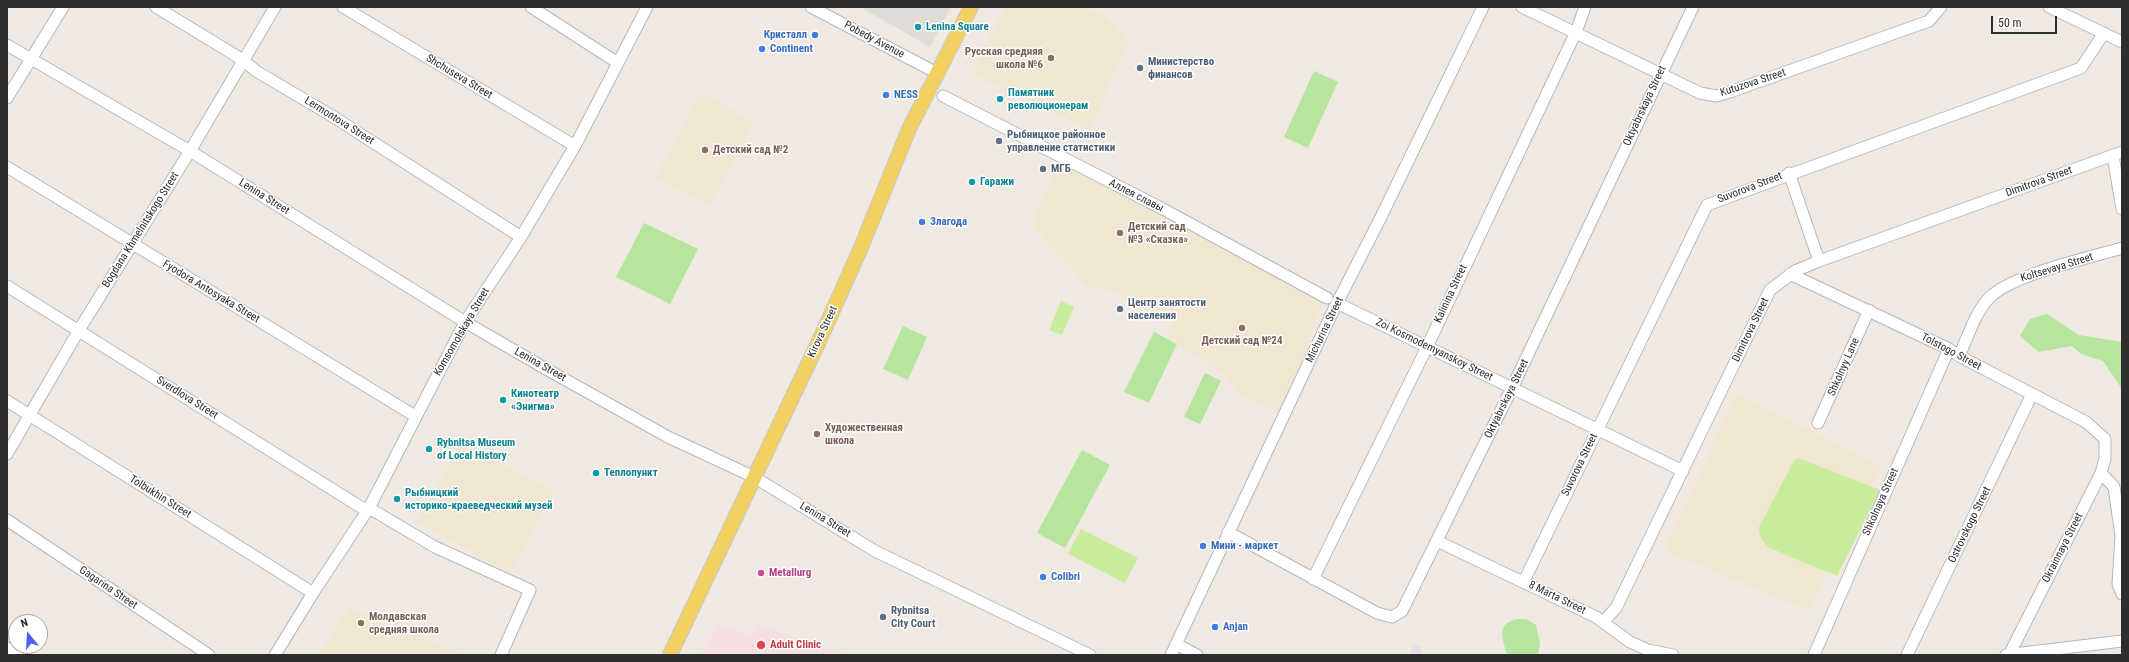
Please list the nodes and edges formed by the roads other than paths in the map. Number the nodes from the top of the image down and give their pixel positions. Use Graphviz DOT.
graph roads {
  1 [pos="63,7"];
  2 [pos="156,7"];
  3 [pos="275,7"];
  4 [pos="343,7"];
  5 [pos="532,7"];
  6 [pos="647,7"];
  7 [pos="811,7"];
  8 [pos="971,7"];
  9 [pos="1483,7"];
  10 [pos="1522,7"];
  11 [pos="1585,7"];
  12 [pos="1692,7"];
  13 [pos="1941,7"];
  14 [pos="2049,7"];
  15 [pos="1576,32"];
  16 [pos="2104,33"];
  17 [pos="2122,42"];
  18 [pos="7,45"];
  19 [pos="30,59"];
  20 [pos="243,60"];
  21 [pos="618,64"];
  22 [pos="937,72"];
  23 [pos="1661,74"];
  24 [pos="943,96"];
  25 [pos="7,98"];
  26 [pos="574,146"];
  27 [pos="190,151"];
  28 [pos="2117,154"];
  29 [pos="7,167"];
  30 [pos="1789,174"];
  31 [pos="2122,209"];
  32 [pos="521,236"];
  33 [pos="131,243"];
  34 [pos="2122,248"];
  35 [pos="1818,261"];
  36 [pos="1790,274"];
  37 [pos="7,286"];
  38 [pos="1332,300"];
  39 [pos="1869,310"];
  40 [pos="465,322"];
  41 [pos="79,330"];
  42 [pos="1427,347"];
  43 [pos="1949,349"];
  44 [pos="1959,356"];
  45 [pos="1512,388"];
  46 [pos="2032,394"];
  47 [pos="7,400"];
  48 [pos="29,414"];
  49 [pos="415,416"];
  50 [pos="1818,423"];
  51 [pos="1598,429"];
  52 [pos="2105,439"];
  53 [pos="7,454"];
  54 [pos="1683,471"];
  55 [pos="2101,473"];
  56 [pos="754,477"];
  57 [pos="368,509"];
  58 [pos="7,520"];
  59 [pos="1228,532"];
  60 [pos="1438,541"];
  61 [pos="1313,579"];
  62 [pos="1524,581"];
  63 [pos="313,593"];
  64 [pos="2122,594"];
  65 [pos="1603,622"];
  66 [pos="2122,641"];
  67 [pos="1176,644"];
  68 [pos="7,648"];
  69 [pos="18,655"];
  70 [pos="209,655"];
  71 [pos="276,655"];
  72 [pos="501,655"];
  73 [pos="670,655"];
  74 [pos="1090,655"];
  75 [pos="1171,655"];
  76 [pos="1196,655"];
  77 [pos="1673,655"];
  78 [pos="1814,655"];
  79 [pos="1907,655"];
  80 [pos="2006,655"];
  81 [pos="2010,655"];
  1 -- 19 [label="street"];
  2 -- 20 [label="street, Lermontova Street"];
  3 -- 20 [label="street, Bogdana Khmelnitskogo Street"];
  4 -- 26 [label="street, Shchuseva Street"];
  5 -- 21 [label="street"];
  6 -- 21 [label="street, Komsomolskaya Street"];
  7 -- 22 [label="street, Pobedy Avenue"];
  8 -- 22 [label="main road, Kirova Street"];
  9 -- 38 [label="street, Michurina Street"];
  10 -- 15 [label="street, Kutuzova Street"];
  11 -- 15 [label="street, Kalinina Street"];
  12 -- 23 [label="street, Oktyabrskaya Street"];
  13 -- 23 [label="street, Kutuzova Street"];
  14 -- 16 [label="street"];
  15 -- 23 [label="street, Kutuzova Street"];
  15 -- 42 [label="street, Kalinina Street"];
  16 -- 17 [label="street"];
  16 -- 30 [label="street, Suvorova Street"];
  18 -- 19 [label="street, Lenina Street"];
  19 -- 25 [label="street"];
  19 -- 27 [label="street, Lenina Street"];
  20 -- 27 [label="street, Bogdana Khmelnitskogo Street"];
  20 -- 32 [label="street, Lermontova Street"];
  21 -- 26 [label="street, Komsomolskaya Street"];
  22 -- 56 [label="main road, Kirova Street"];
  23 -- 45 [label="street, Oktyabrskaya Street"];
  24 -- 38 [label="street, Аллея славы"];
  26 -- 32 [label="street, Komsomolskaya Street"];
  27 -- 33 [label="street, Bogdana Khmelnitskogo Street"];
  27 -- 40 [label="street, Lenina Street"];
  28 -- 31 [label="street"];
  28 -- 35 [label="street, Dimitrova Street"];
  29 -- 33 [label="street, Fyodora Antosyaka Street"];
  30 -- 35 [label="street"];
  30 -- 51 [label="street, Suvorova Street"];
  32 -- 40 [label="street, Komsomolskaya Street"];
  33 -- 41 [label="street, Bogdana Khmelnitskogo Street"];
  33 -- 49 [label="street, Fyodora Antosyaka Street"];
  34 -- 44 [label="street, Koltsevaya Street"];
  35 -- 36 [label="street, Dimitrova Street"];
  36 -- 39 [label="street, Tolstogo Street"];
  36 -- 54 [label="street, Dimitrova Street"];
  37 -- 41 [label="street, Sverdlova Street"];
  38 -- 42 [label="street, Zoi Kosmodemyanskoy Street"];
  38 -- 59 [label="street, Michurina Street"];
  39 -- 43 [label="street, Tolstogo Street"];
  39 -- 50 [label="street, Shkolnyy Lane"];
  40 -- 49 [label="street, Komsomolskaya Street"];
  40 -- 56 [label="street, Lenina Street"];
  41 -- 48 [label="street, Bogdana Khmelnitskogo Street"];
  41 -- 57 [label="street, Sverdlova Street"];
  42 -- 45 [label="street, Zoi Kosmodemyanskoy Street"];
  42 -- 61 [label="street, Kalinina Street"];
  43 -- 44 [label="street, Tolstogo Street"];
  43 -- 78 [label="street, Shkolnaya Street"];
  44 -- 46 [label="street, Tolstogo Street"];
  45 -- 51 [label="street, Zoi Kosmodemyanskoy Street"];
  45 -- 60 [label="street, Oktyabrskaya Street"];
  46 -- 52 [label="street, Tolstogo Street"];
  46 -- 79 [label="street, Ostrovskogo Street"];
  47 -- 48 [label="street, Tolbukhin Street"];
  48 -- 53 [label="street, Bogdana Khmelnitskogo Street"];
  48 -- 63 [label="street, Tolbukhin Street"];
  49 -- 57 [label="street, Komsomolskaya Street"];
  51 -- 54 [label="street, Zoi Kosmodemyanskoy Street"];
  51 -- 62 [label="street, Suvorova Street"];
  52 -- 55 [label="street, Okrainnaya Street"];
  54 -- 65 [label="street, Dimitrova Street"];
  55 -- 64 [label="street"];
  55 -- 81 [label="street, Okrainnaya Street"];
  56 -- 73 [label="main road, Kirova Street"];
  56 -- 74 [label="street, Lenina Street"];
  57 -- 63 [label="street, Komsomolskaya Street"];
  57 -- 72 [label="street, Sverdlova Street"];
  58 -- 70 [label="street, Gagarina Street"];
  59 -- 61 [label="street, Oktyabrskaya Street"];
  59 -- 67 [label="street, Michurina Street"];
  60 -- 61 [label="street, Oktyabrskaya Street"];
  60 -- 62 [label="street, 8 Marta Street"];
  62 -- 65 [label="street, 8 Marta Street"];
  63 -- 71 [label="street, Komsomolskaya Street"];
  65 -- 77 [label="street, 8 Marta Street"];
  66 -- 81 [label="street"];
  67 -- 75 [label="street, Michurina Street"];
  67 -- 76 [label="street"];
  68 -- 69 [label="street"];
  80 -- 81 [label="street"];
}
